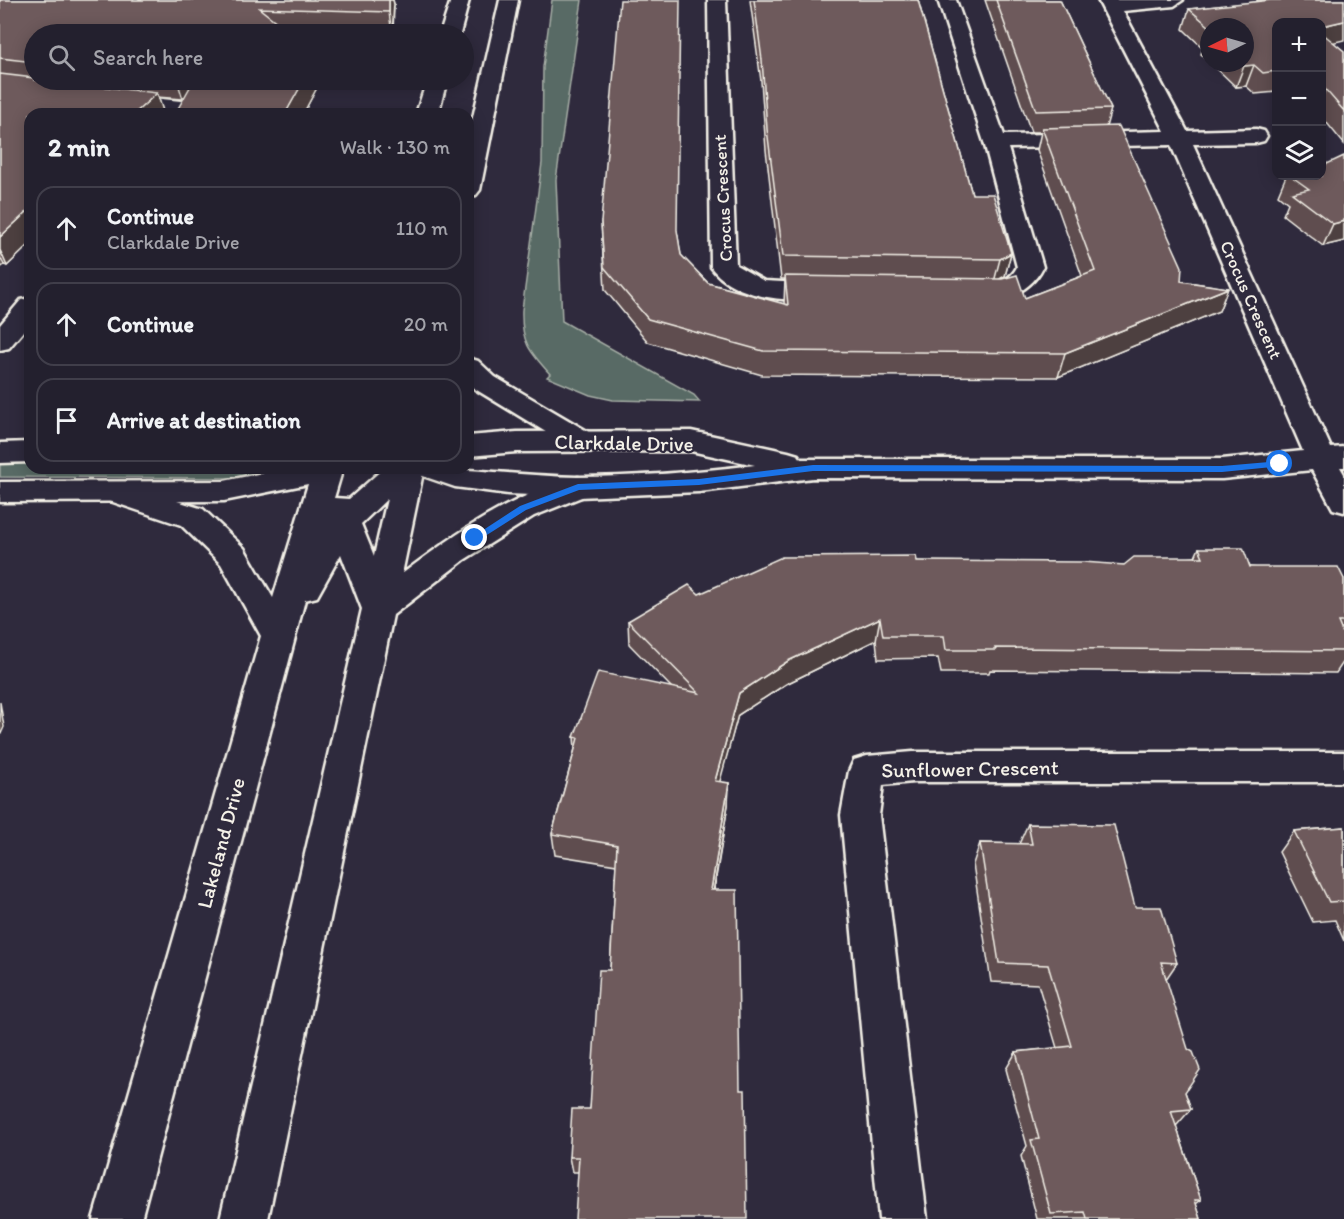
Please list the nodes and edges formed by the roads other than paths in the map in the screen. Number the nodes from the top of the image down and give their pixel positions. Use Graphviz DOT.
graph roads {
  1 [pos="460,0"];
  2 [pos="509,0"];
  3 [pos="717,0"];
  4 [pos="948,0"];
  5 [pos="1174,0"];
  6 [pos="1109,4"];
  7 [pos="453,24"];
  8 [pos="434,90"];
  9 [pos="102,98"];
  10 [pos="179,108"];
  11 [pos="429,108"];
  12 [pos="1256,136"];
  13 [pos="1180,139"];
  14 [pos="995,141"];
  15 [pos="474,162"];
  16 [pos="855,290"];
  17 [pos="950,292"];
  18 [pos="24,313"];
  19 [pos="0,342"];
  20 [pos="474,373"];
  21 [pos="582,441"];
  22 [pos="474,446"];
  23 [pos="24,452"];
  24 [pos="0,453"];
  25 [pos="1333,459"];
  26 [pos="813,468"];
  27 [pos="300,474"];
  28 [pos="325,474"];
  29 [pos="329,474"];
  30 [pos="396,474"];
  31 [pos="408,474"];
  32 [pos="447,474"];
  33 [pos="578,487"];
  34 [pos="0,492"];
  35 [pos="115,492"];
  36 [pos="1344,501"];
  37 [pos="344,522"];
  38 [pos="378,609"];
  39 [pos="278,636"];
  40 [pos="1344,767"];
  41 [pos="117,1219"];
  42 [pos="244,1219"];
  43 [pos="903,1219"];
  1 -- 7 [label="street"];
  2 -- 15 [label="street"];
  3 -- 16 [label="street, Crocus Crescent"];
  4 -- 14 [label="street"];
  5 -- 6 [label="street"];
  6 -- 13 [label="street, Crocus Crescent"];
  8 -- 11 [label="street"];
  9 -- 10 [label="street"];
  12 -- 13 [label="street"];
  13 -- 14 [label="street"];
  13 -- 25 [label="street, Crocus Crescent"];
  14 -- 17 [label="street"];
  18 -- 19 [label="street"];
  20 -- 21 [label="street"];
  21 -- 22 [label="street, Clarkdale Drive"];
  21 -- 26 [label="street, Clarkdale Drive"];
  23 -- 24 [label="street"];
  25 -- 26 [label="street, Clarkdale Drive"];
  25 -- 36 [label="street, Crocus Crescent"];
  26 -- 33 [label="street, Clarkdale Drive"];
  27 -- 35 [label="street"];
  28 -- 39 [label="street, Lakeland Drive"];
  29 -- 37 [label="street"];
  30 -- 37 [label="street"];
  31 -- 38 [label="street"];
  32 -- 33 [label="street, Clarkdale Drive"];
  33 -- 38 [label="street"];
  34 -- 35 [label="street"];
  35 -- 39 [label="street"];
  37 -- 38 [label="street"];
  37 -- 39 [label="street"];
  38 -- 42 [label="street"];
  39 -- 41 [label="street, Lakeland Drive"];
  40 -- 43 [label="street, Sunflower Crescent"];
}
